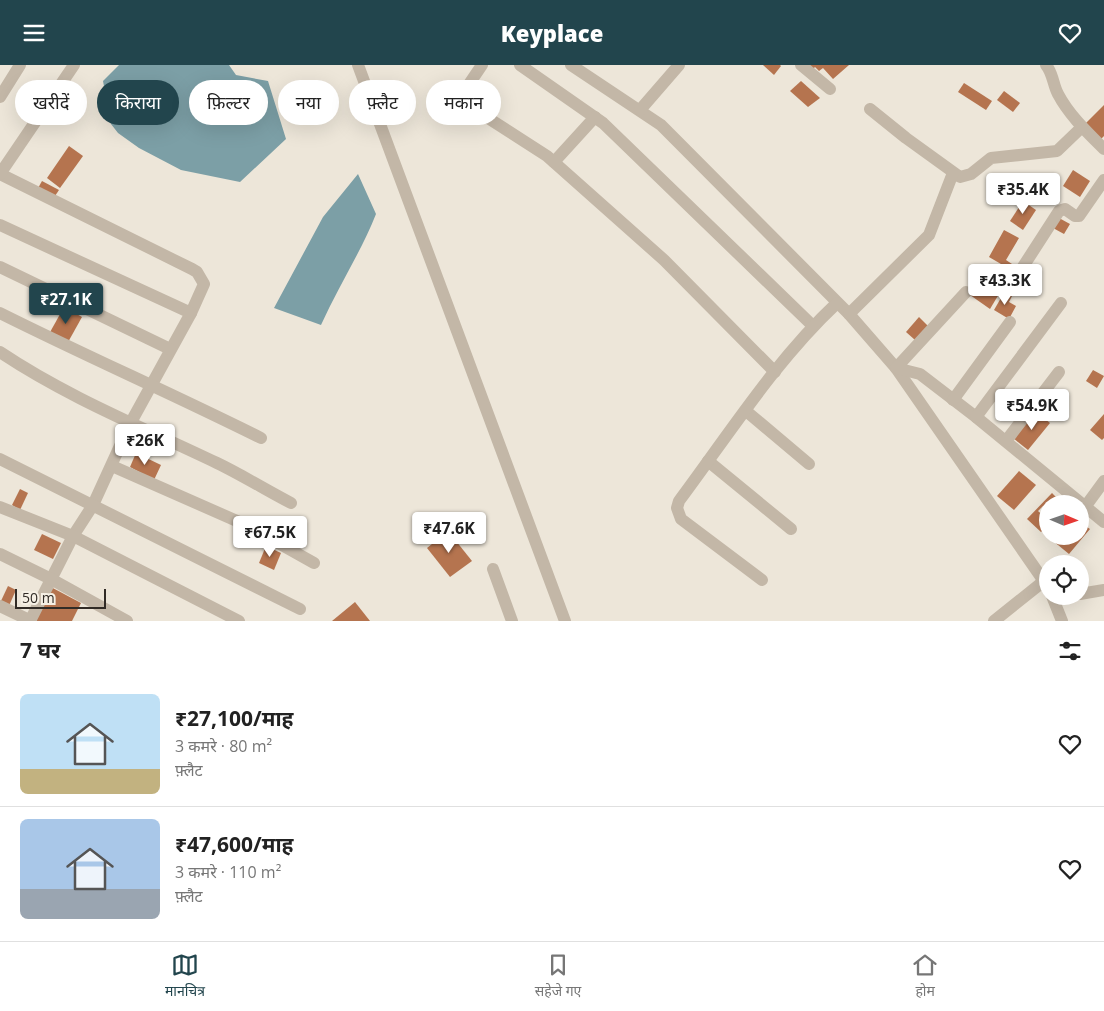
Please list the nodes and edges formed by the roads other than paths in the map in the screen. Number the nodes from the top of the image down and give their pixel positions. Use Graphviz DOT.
graph roads {
  1 [pos="20,65"];
  2 [pos="74,65"];
  3 [pos="358,65"];
  4 [pos="482,65"];
  5 [pos="520,65"];
  6 [pos="571,65"];
  7 [pos="679,65"];
  8 [pos="801,65"];
  9 [pos="1046,65"];
  10 [pos="830,89"];
  11 [pos="0,97"];
  12 [pos="870,109"];
  13 [pos="640,110"];
  14 [pos="594,117"];
  15 [pos="1082,127"];
  16 [pos="1104,149"];
  17 [pos="554,162"];
  18 [pos="953,173"];
  19 [pos="0,174"];
  20 [pos="1104,180"];
  21 [pos="0,225"];
  22 [pos="0,267"];
  23 [pos="1008,290"];
  24 [pos="966,292"];
  25 [pos="837,303"];
  26 [pos="1062,303"];
  27 [pos="0,313"];
  28 [pos="191,313"];
  29 [pos="849,314"];
  30 [pos="1010,322"];
  31 [pos="812,326"];
  32 [pos="170,349"];
  33 [pos="0,352"];
  34 [pos="896,368"];
  35 [pos="775,372"];
  36 [pos="1060,372"];
  37 [pos="152,385"];
  38 [pos="953,400"];
  39 [pos="746,411"];
  40 [pos="976,417"];
  41 [pos="130,424"];
  42 [pos="262,438"];
  43 [pos="1006,441"];
  44 [pos="0,459"];
  45 [pos="708,461"];
  46 [pos="809,464"];
  47 [pos="112,466"];
  48 [pos="1104,481"];
  49 [pos="1071,495"];
  50 [pos="1089,502"];
  51 [pos="291,503"];
  52 [pos="93,505"];
  53 [pos="0,507"];
  54 [pos="1089,510"];
  55 [pos="1104,522"];
  56 [pos="791,529"];
  57 [pos="73,536"];
  58 [pos="0,554"];
  59 [pos="314,563"];
  60 [pos="493,569"];
  61 [pos="1039,574"];
  62 [pos="51,579"];
  63 [pos="762,580"];
  64 [pos="1039,589"];
  65 [pos="1104,589"];
  66 [pos="1089,592"];
  67 [pos="1056,605"];
  68 [pos="0,606"];
  69 [pos="300,609"];
  70 [pos="30,621"];
  71 [pos="128,621"];
  72 [pos="238,621"];
  73 [pos="512,621"];
  74 [pos="565,621"];
  75 [pos="994,621"];
  76 [pos="1062,621"];
  1 -- 11 [label="street"];
  2 -- 19 [label="street"];
  3 -- 74 [label="street"];
  4 -- 17 [label="street"];
  5 -- 14 [label="street"];
  6 -- 13 [label="street"];
  7 -- 13 [label="street"];
  8 -- 10 [label="street"];
  9 -- 15 [label="street"];
  12 -- 18 [label="street"];
  13 -- 25 [label="street"];
  14 -- 17 [label="street"];
  14 -- 31 [label="street"];
  15 -- 16 [label="street"];
  15 -- 18 [label="street"];
  17 -- 35 [label="street"];
  18 -- 29 [label="street"];
  19 -- 28 [label="street"];
  20 -- 23 [label="street"];
  21 -- 28 [label="street"];
  22 -- 32 [label="street"];
  24 -- 34 [label="street"];
  25 -- 29 [label="street"];
  25 -- 31 [label="street"];
  26 -- 40 [label="street"];
  27 -- 37 [label="street"];
  28 -- 32 [label="street"];
  29 -- 34 [label="street"];
  30 -- 38 [label="street"];
  31 -- 35 [label="street"];
  32 -- 37 [label="street"];
  33 -- 41 [label="street"];
  34 -- 38 [label="street"];
  34 -- 61 [label="street"];
  35 -- 39 [label="street"];
  36 -- 43 [label="street"];
  37 -- 41 [label="street"];
  37 -- 42 [label="street"];
  38 -- 40 [label="street"];
  39 -- 45 [label="street"];
  39 -- 46 [label="street"];
  40 -- 43 [label="street"];
  41 -- 47 [label="street"];
  41 -- 51 [label="street"];
  43 -- 49 [label="street"];
  44 -- 52 [label="street"];
  45 -- 56 [label="street"];
  45 -- 63 [label="street"];
  47 -- 52 [label="street"];
  47 -- 59 [label="street"];
  48 -- 50 [label="street"];
  52 -- 57 [label="street"];
  52 -- 69 [label="street"];
  53 -- 57 [label="street"];
  54 -- 55 [label="street"];
  57 -- 62 [label="street"];
  57 -- 72 [label="street"];
  58 -- 62 [label="street"];
  60 -- 73 [label="street"];
  62 -- 70 [label="street"];
  62 -- 71 [label="street"];
  64 -- 75 [label="street"];
  65 -- 66 [label="street"];
  67 -- 76 [label="street"];
  68 -- 70 [label="street"];
}
